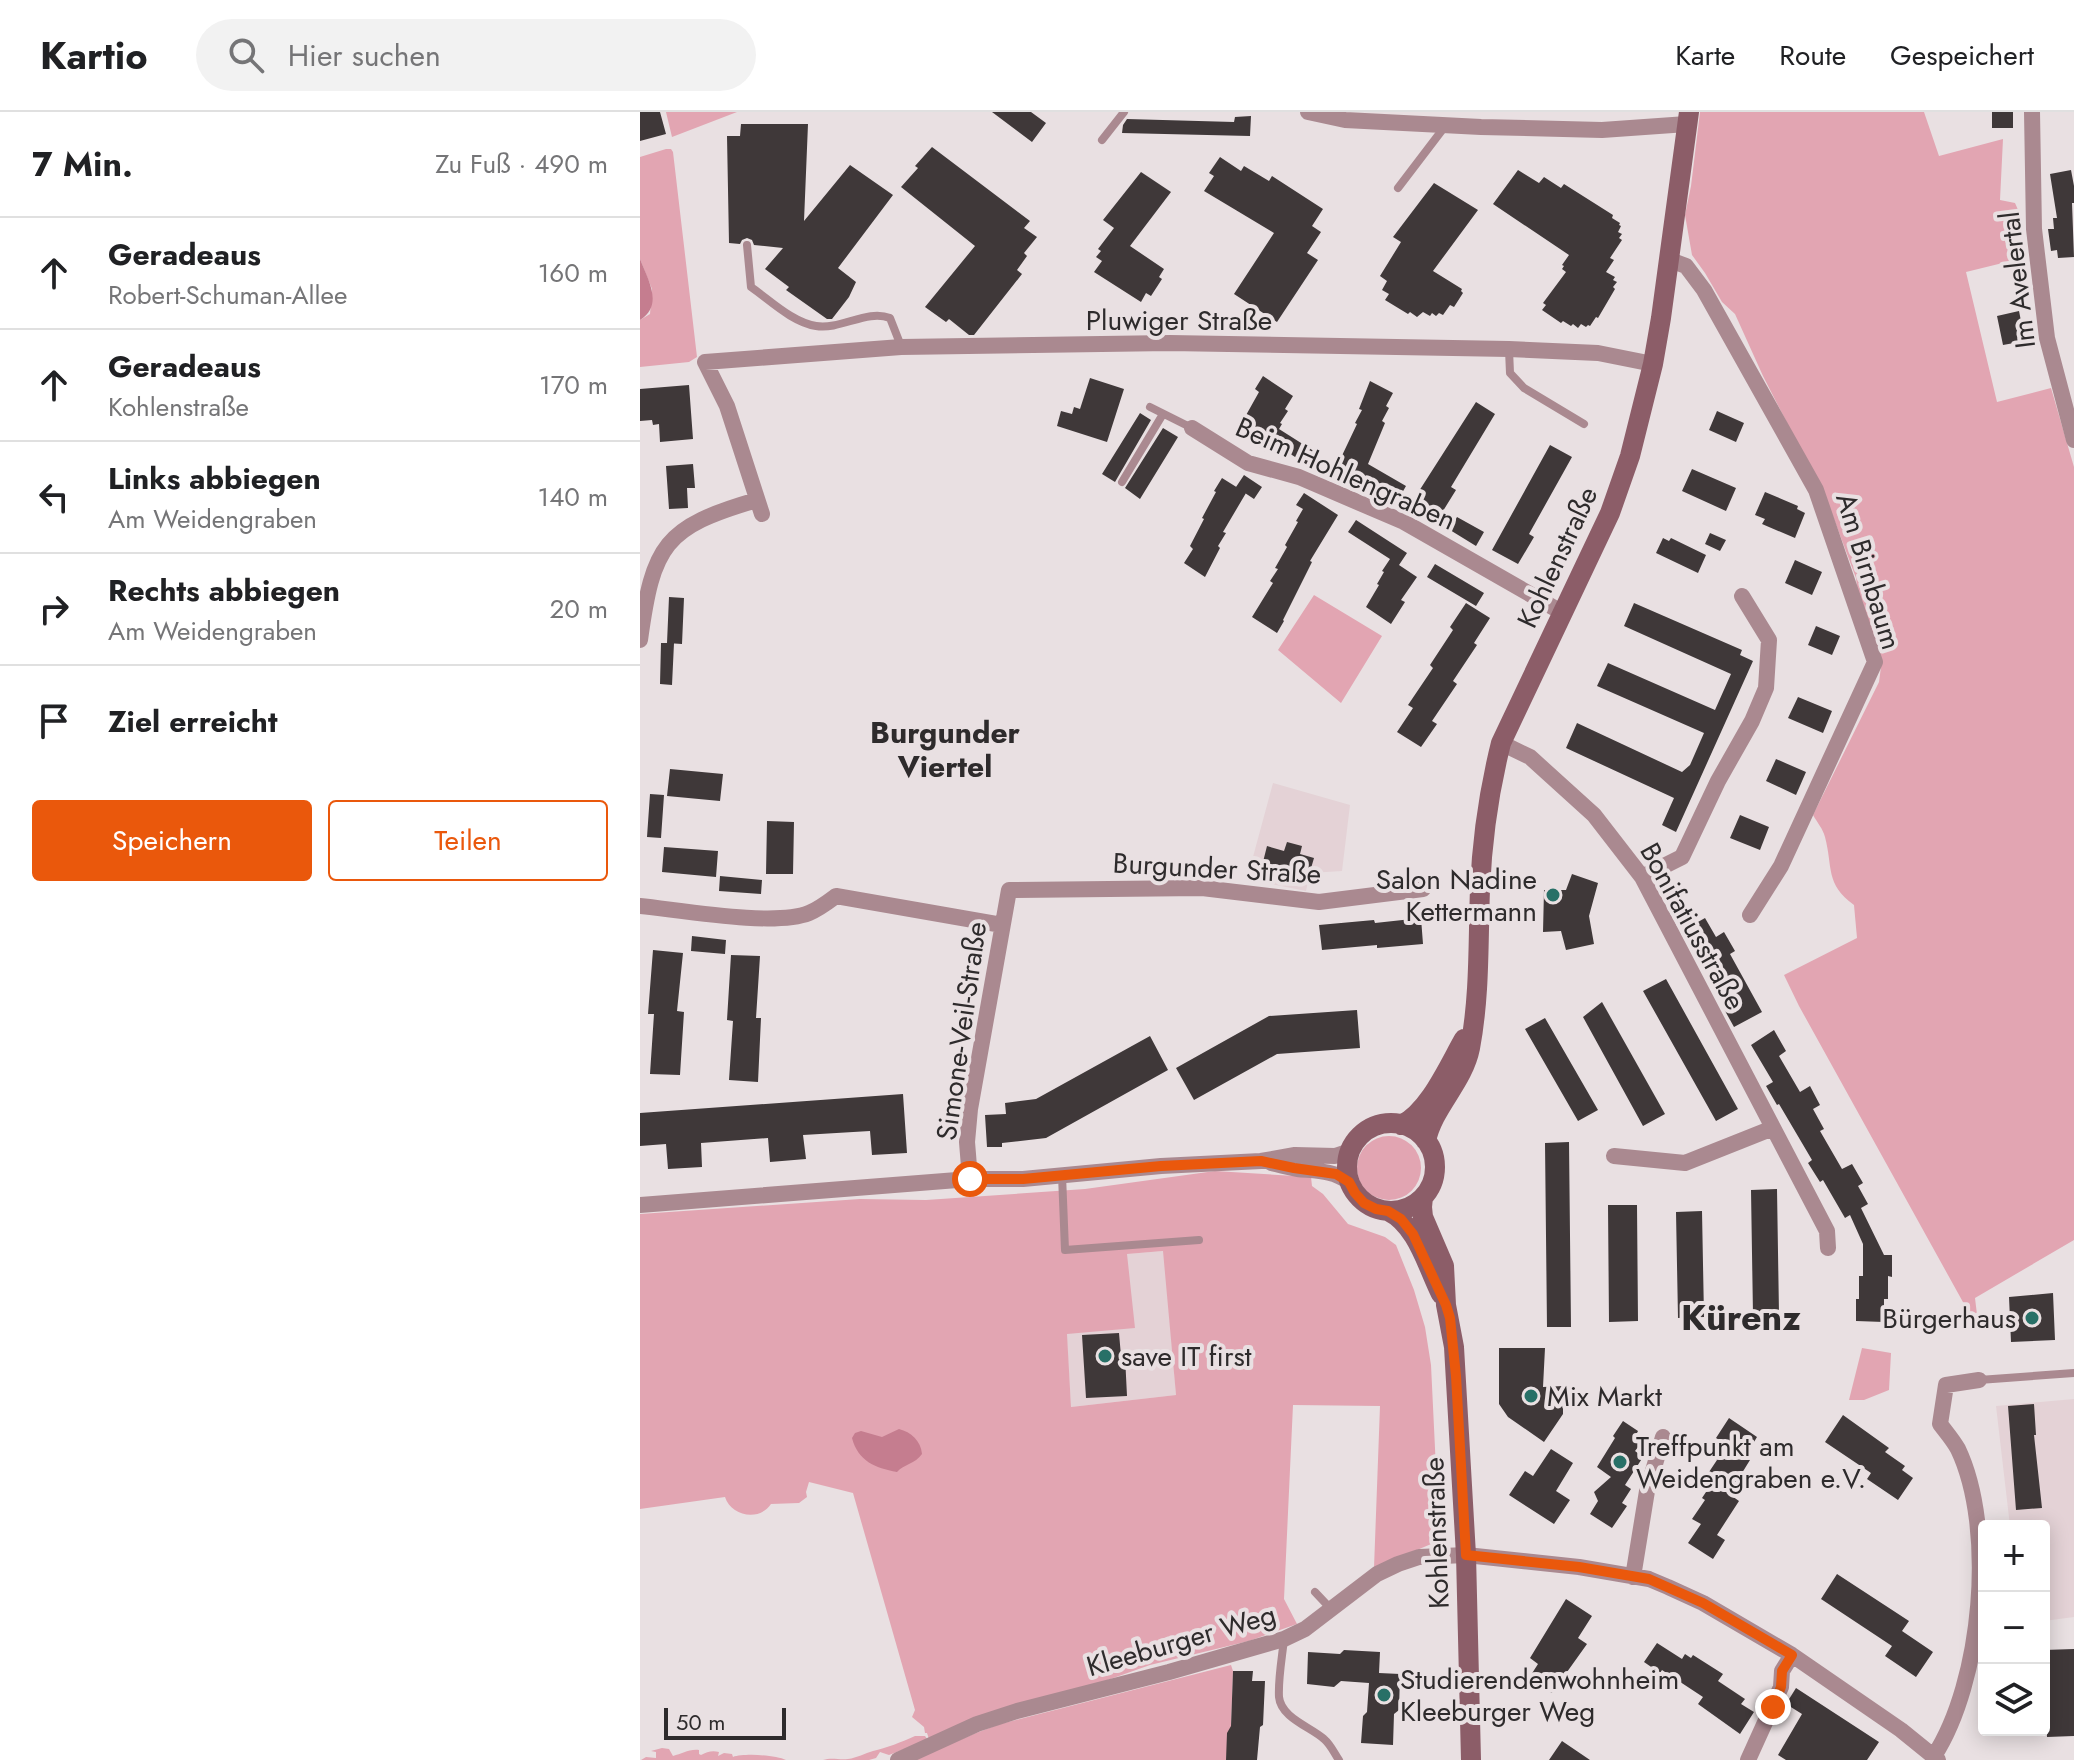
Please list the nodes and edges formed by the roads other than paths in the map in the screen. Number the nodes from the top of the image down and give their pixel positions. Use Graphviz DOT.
graph roads {
  1 [pos="1124,112"];
  2 [pos="1308,112"];
  3 [pos="2032,112"];
  4 [pos="1688,118"];
  5 [pos="1446,125"];
  6 [pos="1102,140"];
  7 [pos="1398,188"];
  8 [pos="747,245"];
  9 [pos="1670,260"];
  10 [pos="901,347"];
  11 [pos="1509,349"];
  12 [pos="1653,364"];
  13 [pos="1150,407"];
  14 [pos="1163,414"];
  15 [pos="1584,424"];
  16 [pos="1192,428"];
  17 [pos="2074,440"];
  18 [pos="1122,482"];
  19 [pos="1742,596"];
  20 [pos="1563,613"];
  21 [pos="640,640"];
  22 [pos="1501,743"];
  23 [pos="1642,877"];
  24 [pos="1423,889"];
  25 [pos="1009,890"];
  26 [pos="640,906"];
  27 [pos="1750,915"];
  28 [pos="1002,925"];
  29 [pos="1474,1021"];
  30 [pos="1401,1125"];
  31 [pos="1773,1128"];
  32 [pos="1426,1141"];
  33 [pos="1350,1151"];
  34 [pos="1614,1156"];
  35 [pos="1261,1161"];
  36 [pos="1062,1175"];
  37 [pos="970,1179"];
  38 [pos="1349,1182"];
  39 [pos="1423,1197"];
  40 [pos="640,1205"];
  41 [pos="1388,1211"];
  42 [pos="1199,1240"];
  43 [pos="1828,1248"];
  44 [pos="1446,1305"];
  45 [pos="2074,1373"];
  46 [pos="1979,1380"];
  47 [pos="1663,1437"];
  48 [pos="1466,1555"];
  49 [pos="1633,1577"];
  50 [pos="1315,1592"];
  51 [pos="1331,1609"];
  52 [pos="1284,1639"];
  53 [pos="1792,1655"];
  54 [pos="1936,1758"];
  55 [pos="898,1760"];
  56 [pos="1339,1760"];
  57 [pos="1471,1760"];
  58 [pos="1748,1760"];
  1 -- 6 [label="lane"];
  2 -- 5 [label="street"];
  3 -- 17 [label="street, Im Avelertal"];
  4 -- 5 [label="street"];
  4 -- 9 [label="main road, Kohlenstraße"];
  5 -- 7 [label="lane"];
  8 -- 10 [label="lane"];
  9 -- 12 [label="main road, Kohlenstraße"];
  9 -- 27 [label="street, Am Birnbaum"];
  10 -- 11 [label="street, Pluwiger Straße"];
  10 -- 21 [label="street, Pluwiger Straße"];
  11 -- 12 [label="street, Pluwiger Straße"];
  11 -- 15 [label="lane"];
  12 -- 20 [label="main road, Kohlenstraße"];
  13 -- 14 [label="lane"];
  14 -- 16 [label="lane"];
  14 -- 18 [label="lane"];
  16 -- 20 [label="street, Beim Hohlengraben"];
  19 -- 23 [label="street"];
  20 -- 22 [label="main road, Kohlenstraße"];
  22 -- 23 [label="street, Bonifatiusstraße"];
  22 -- 29 [label="main road, Kohlenstraße"];
  23 -- 31 [label="street, Bonifatiusstraße"];
  24 -- 25 [label="street, Burgunder Straße"];
  25 -- 28 [label="street, Simone-Veil-Straße"];
  26 -- 28 [label="street"];
  28 -- 37 [label="street, Simone-Veil-Straße"];
  29 -- 30 [label="main road, Kohlenstraße"];
  29 -- 32 [label="main road, Kohlenstraße"];
  30 -- 32 [label="main road"];
  30 -- 33 [label="main road"];
  31 -- 34 [label="street"];
  31 -- 43 [label="street, Bonifatiusstraße"];
  32 -- 39 [label="main road, Kohlenstraße"];
  33 -- 35 [label="street"];
  33 -- 38 [label="main road"];
  35 -- 36 [label="street"];
  35 -- 38 [label="street"];
  36 -- 37 [label="street"];
  36 -- 42 [label="lane"];
  37 -- 40 [label="street"];
  38 -- 41 [label="main road, Kohlenstraße"];
  39 -- 41 [label="main road"];
  39 -- 44 [label="main road, Kohlenstraße"];
  41 -- 44 [label="main road, Kohlenstraße"];
  44 -- 48 [label="main road, Kohlenstraße"];
  45 -- 46 [label="lane"];
  46 -- 54 [label="street"];
  47 -- 49 [label="street"];
  48 -- 49 [label="street, Kleeburger Weg"];
  48 -- 51 [label="street, Kleeburger Weg"];
  48 -- 57 [label="main road, Kohlenstraße"];
  49 -- 53 [label="street, Kleeburger Weg"];
  50 -- 51 [label="lane"];
  51 -- 52 [label="street, Kleeburger Weg"];
  52 -- 55 [label="street, Kleeburger Weg"];
  52 -- 56 [label="lane"];
  53 -- 54 [label="street, Kleeburger Weg"];
  53 -- 58 [label="street"];
}
